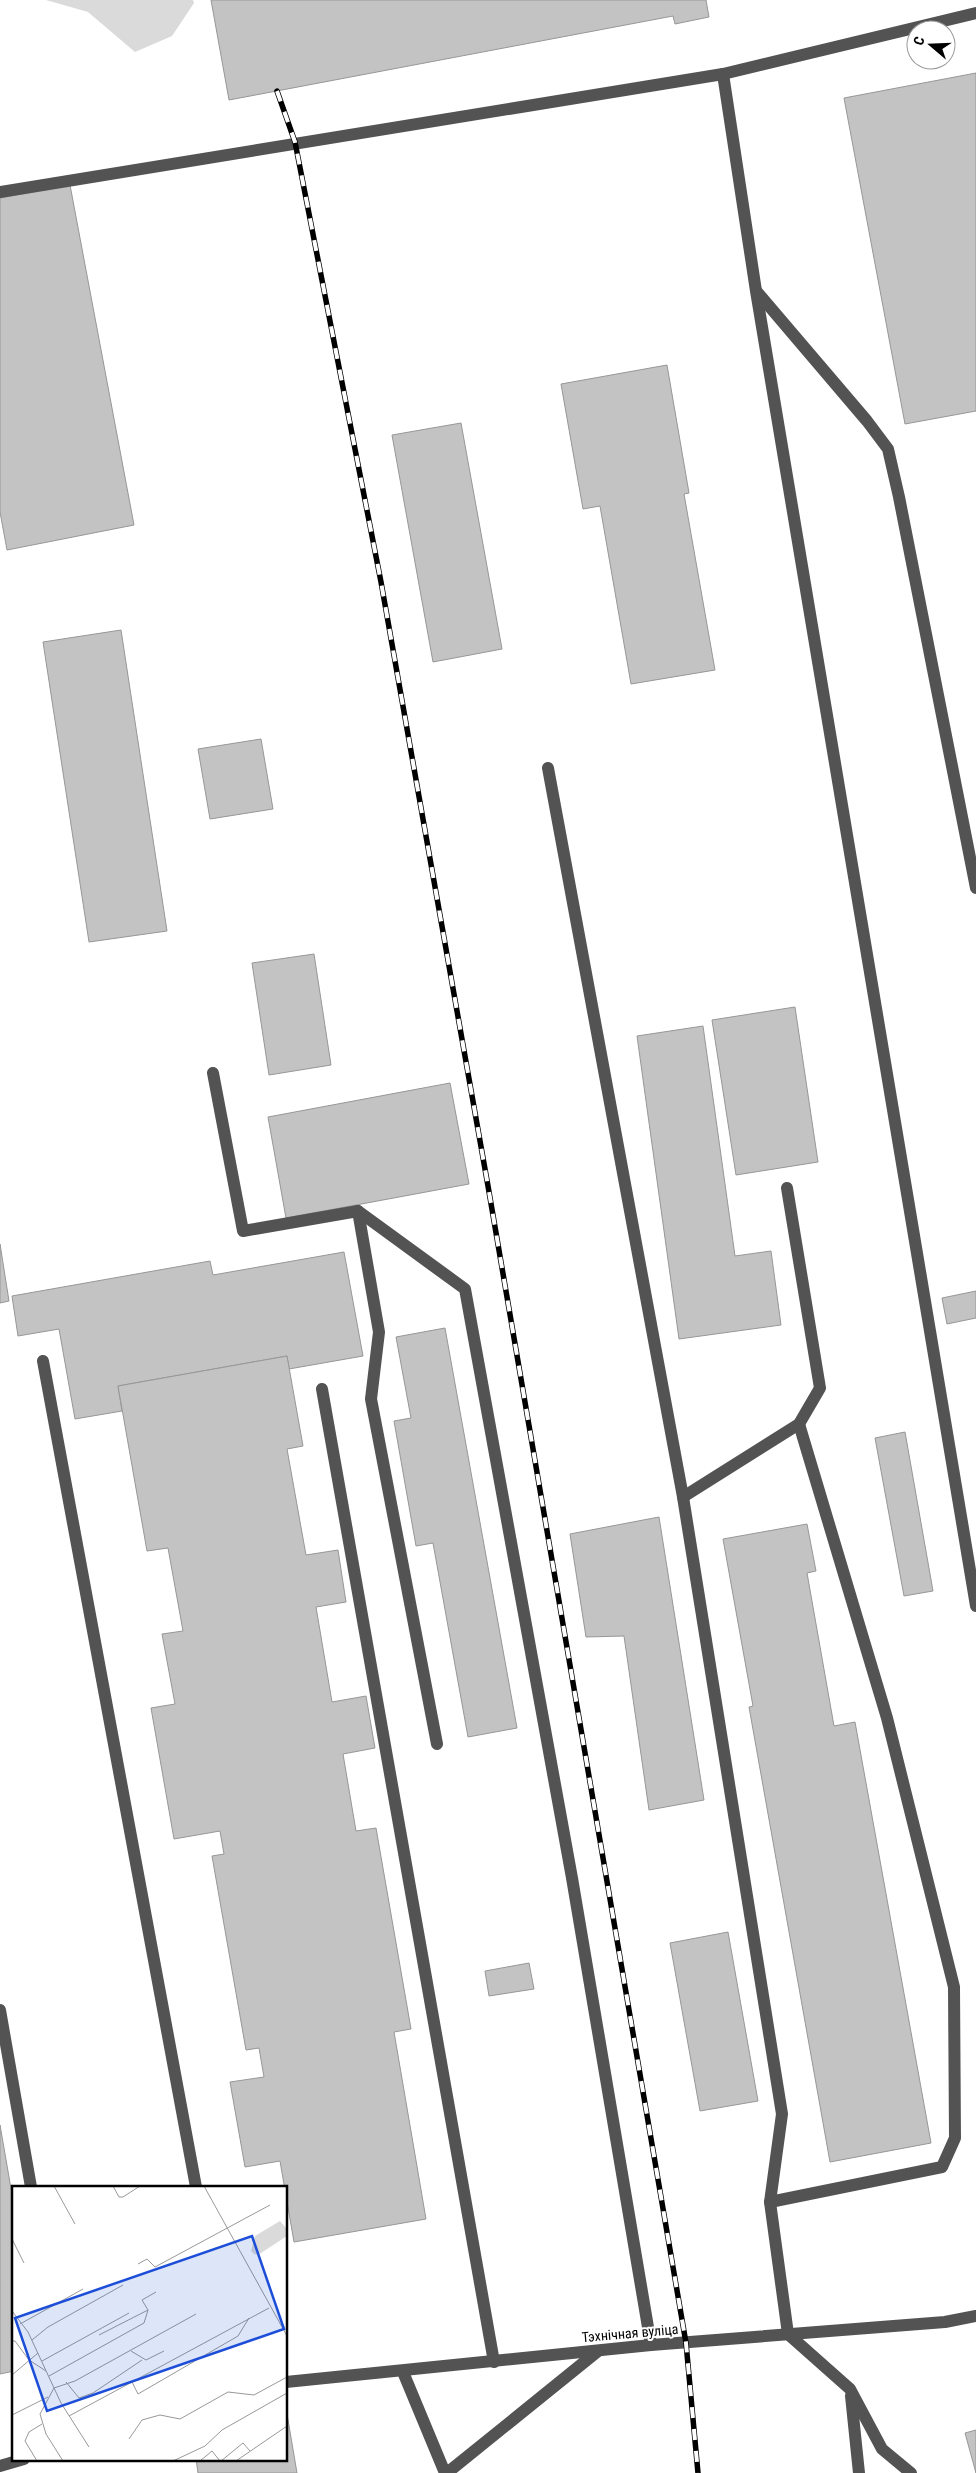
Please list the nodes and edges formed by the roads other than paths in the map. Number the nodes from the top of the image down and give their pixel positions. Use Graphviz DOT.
graph roads {
  1 [pos="976,13"];
  2 [pos="722,74"];
  3 [pos="0,192"];
  4 [pos="756,291"];
  5 [pos="548,768"];
  6 [pos="976,888"];
  7 [pos="213,1073"];
  8 [pos="787,1188"];
  9 [pos="358,1211"];
  10 [pos="43,1361"];
  11 [pos="322,1389"];
  12 [pos="799,1424"];
  13 [pos="684,1497"];
  14 [pos="975,1591"];
  15 [pos="976,1606"];
  16 [pos="437,1744"];
  17 [pos="0,2010"];
  18 [pos="31,2186"];
  19 [pos="196,2186"];
  20 [pos="770,2202"];
  21 [pos="976,2316"];
  22 [pos="788,2334"];
  23 [pos="652,2345"];
  24 [pos="598,2351"];
  25 [pos="494,2362"];
  26 [pos="403,2372"];
  27 [pos="288,2382"];
  28 [pos="850,2389"];
  29 [pos="21,2460"];
  30 [pos="0,2466"];
  31 [pos="446,2473"];
  32 [pos="859,2473"];
  33 [pos="911,2473"];
  1 -- 2 [label="street"];
  2 -- 3 [label="street"];
  2 -- 4 [label="street"];
  4 -- 6 [label="street"];
  4 -- 14 [label="street"];
  5 -- 13 [label="street"];
  7 -- 9 [label="street"];
  8 -- 12 [label="street"];
  9 -- 16 [label="street"];
  9 -- 23 [label="street"];
  10 -- 19 [label="street"];
  11 -- 25 [label="street"];
  12 -- 13 [label="street"];
  12 -- 20 [label="street"];
  13 -- 20 [label="street"];
  14 -- 15 [label="street"];
  17 -- 18 [label="street"];
  20 -- 22 [label="street"];
  21 -- 22 [label="street, Тэхнічная вуліца"];
  22 -- 23 [label="street, Тэхнічная вуліца"];
  22 -- 28 [label="street"];
  23 -- 24 [label="street, Тэхнічная вуліца"];
  24 -- 25 [label="street, Тэхнічная вуліца"];
  24 -- 31 [label="street"];
  25 -- 26 [label="street, Тэхнічная вуліца"];
  26 -- 27 [label="street, Тэхнічная вуліца"];
  26 -- 31 [label="street"];
  28 -- 32 [label="street"];
  28 -- 33 [label="street"];
  29 -- 30 [label="street"];
}
